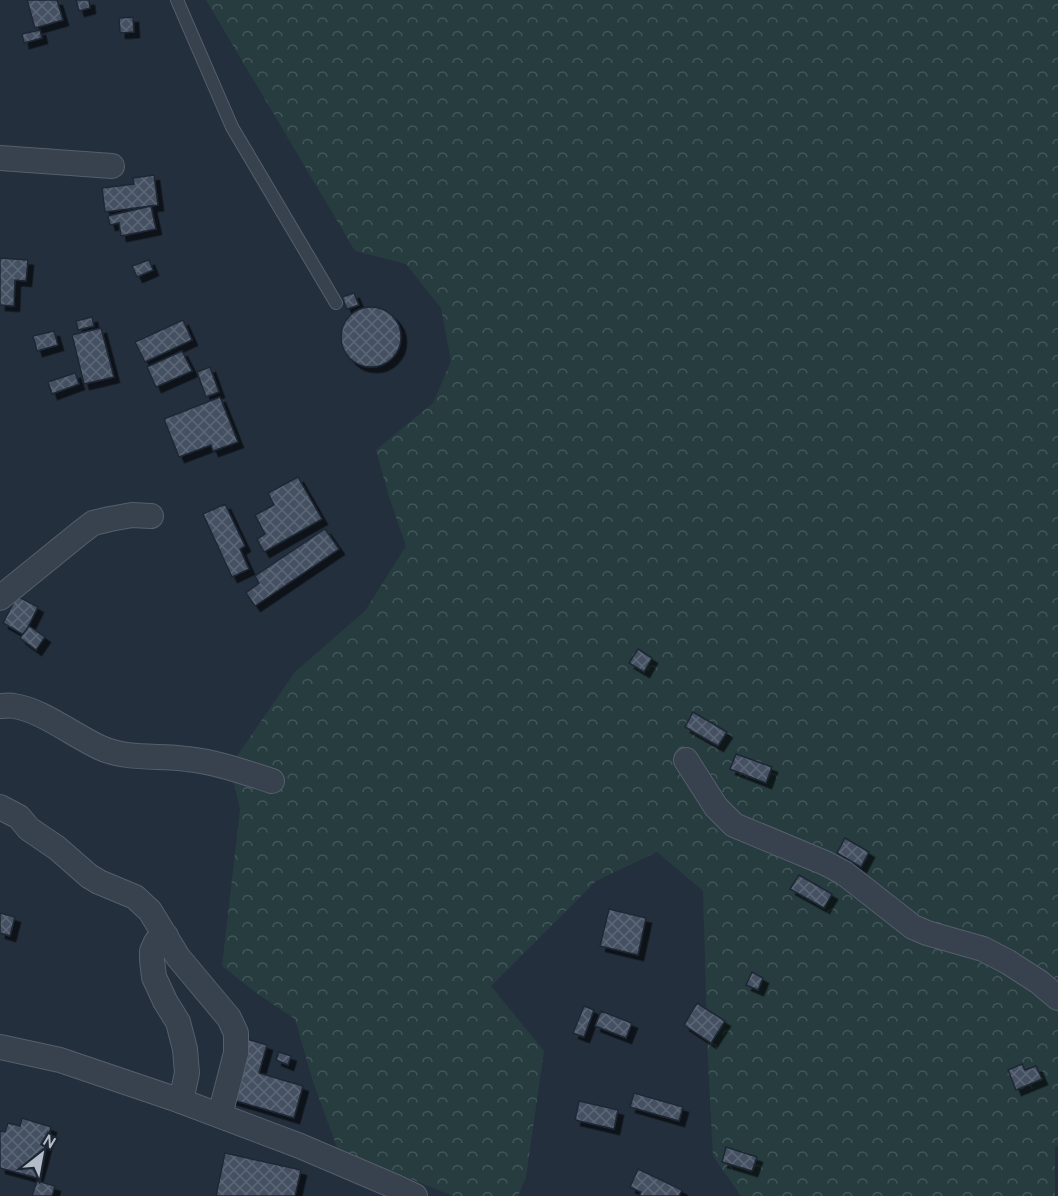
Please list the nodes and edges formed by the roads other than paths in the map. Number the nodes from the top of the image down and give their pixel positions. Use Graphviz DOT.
graph roads {
  1 [pos="177,0"];
  2 [pos="0,158"];
  3 [pos="112,166"];
  4 [pos="336,303"];
  5 [pos="151,516"];
  6 [pos="0,598"];
  7 [pos="0,706"];
  8 [pos="686,760"];
  9 [pos="272,781"];
  10 [pos="0,807"];
  11 [pos="166,936"];
  12 [pos="1058,998"];
  13 [pos="0,1047"];
  14 [pos="181,1101"];
  15 [pos="220,1115"];
  16 [pos="414,1196"];
  1 -- 4 [label="lane"];
  2 -- 3 [label="street"];
  5 -- 6 [label="street"];
  7 -- 9 [label="street"];
  8 -- 12 [label="street"];
  10 -- 11 [label="street"];
  11 -- 14 [label="street"];
  11 -- 15 [label="street"];
  13 -- 14 [label="street"];
  14 -- 15 [label="street"];
  15 -- 16 [label="street"];
}
